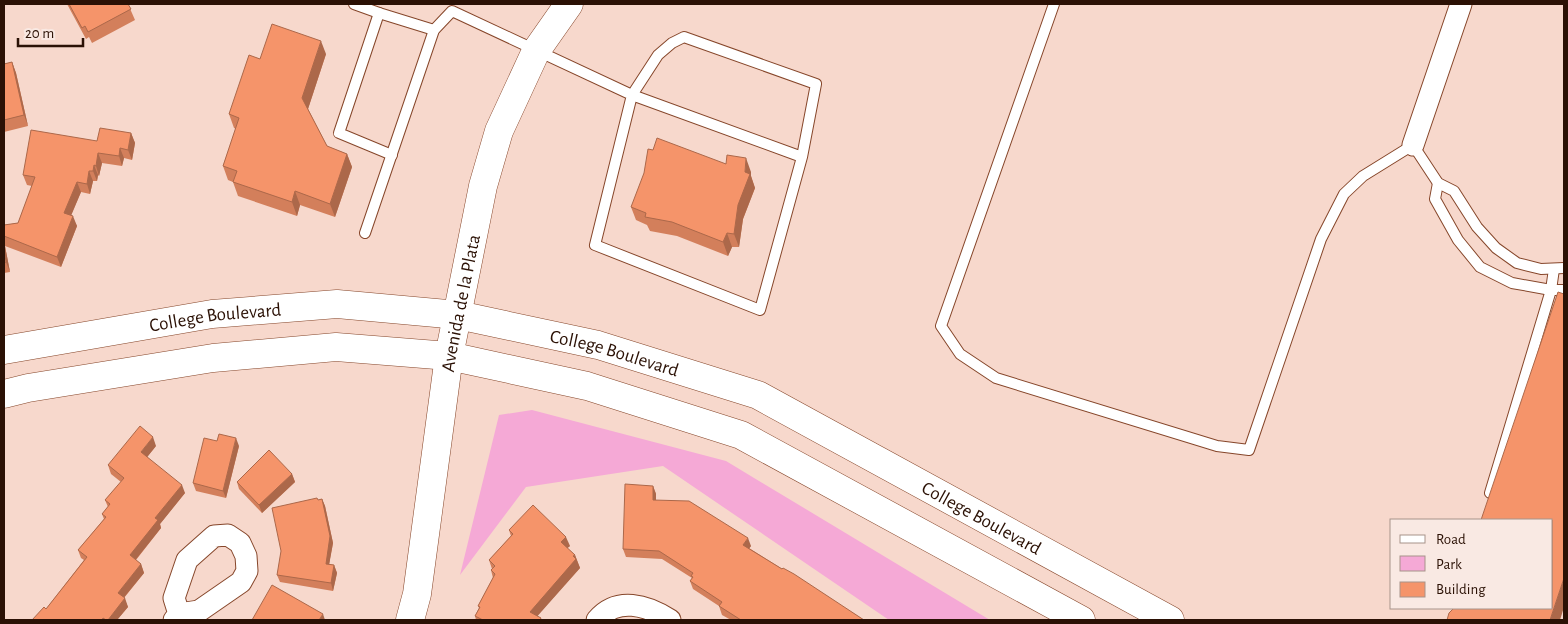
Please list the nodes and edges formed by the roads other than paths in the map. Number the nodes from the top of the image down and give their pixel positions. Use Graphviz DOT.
graph roads {
  1 [pos="354,4"];
  2 [pos="569,4"];
  3 [pos="1054,4"];
  4 [pos="1461,4"];
  5 [pos="455,7"];
  6 [pos="379,12"];
  7 [pos="434,30"];
  8 [pos="536,51"];
  9 [pos="632,95"];
  10 [pos="1413,145"];
  11 [pos="392,154"];
  12 [pos="802,157"];
  13 [pos="1438,183"];
  14 [pos="365,233"];
  15 [pos="1559,268"];
  16 [pos="1550,290"];
  17 [pos="1564,290"];
  18 [pos="458,315"];
  19 [pos="4,350"];
  20 [pos="450,356"];
  21 [pos="4,394"];
  22 [pos="1488,501"];
  23 [pos="410,620"];
  24 [pos="597,620"];
  25 [pos="670,620"];
  26 [pos="1081,620"];
  27 [pos="1170,620"];
  1 -- 6 [label="lane"];
  2 -- 8 [label="main road, Avenida de la Plata"];
  3 -- 10 [label="lane"];
  4 -- 10 [label="street"];
  5 -- 7 [label="lane"];
  5 -- 8 [label="lane"];
  6 -- 7 [label="lane"];
  6 -- 11 [label="lane"];
  7 -- 11 [label="lane"];
  8 -- 9 [label="lane"];
  8 -- 18 [label="main road, Avenida de la Plata"];
  9 -- 12 [label="lane"];
  9 -- 12 [label="lane"];
  9 -- 12 [label="lane"];
  10 -- 13 [label="lane"];
  11 -- 14 [label="lane"];
  13 -- 15 [label="lane"];
  13 -- 16 [label="lane"];
  15 -- 16 [label="lane"];
  16 -- 17 [label="lane"];
  16 -- 22 [label="lane"];
  18 -- 19 [label="main road, College Boulevard"];
  18 -- 20 [label="main road, Avenida de la Plata"];
  18 -- 27 [label="main road, College Boulevard"];
  20 -- 21 [label="main road, College Boulevard"];
  20 -- 23 [label="main road, Avenida de la Plata"];
  20 -- 26 [label="main road, College Boulevard"];
  24 -- 25 [label="street"];
}
